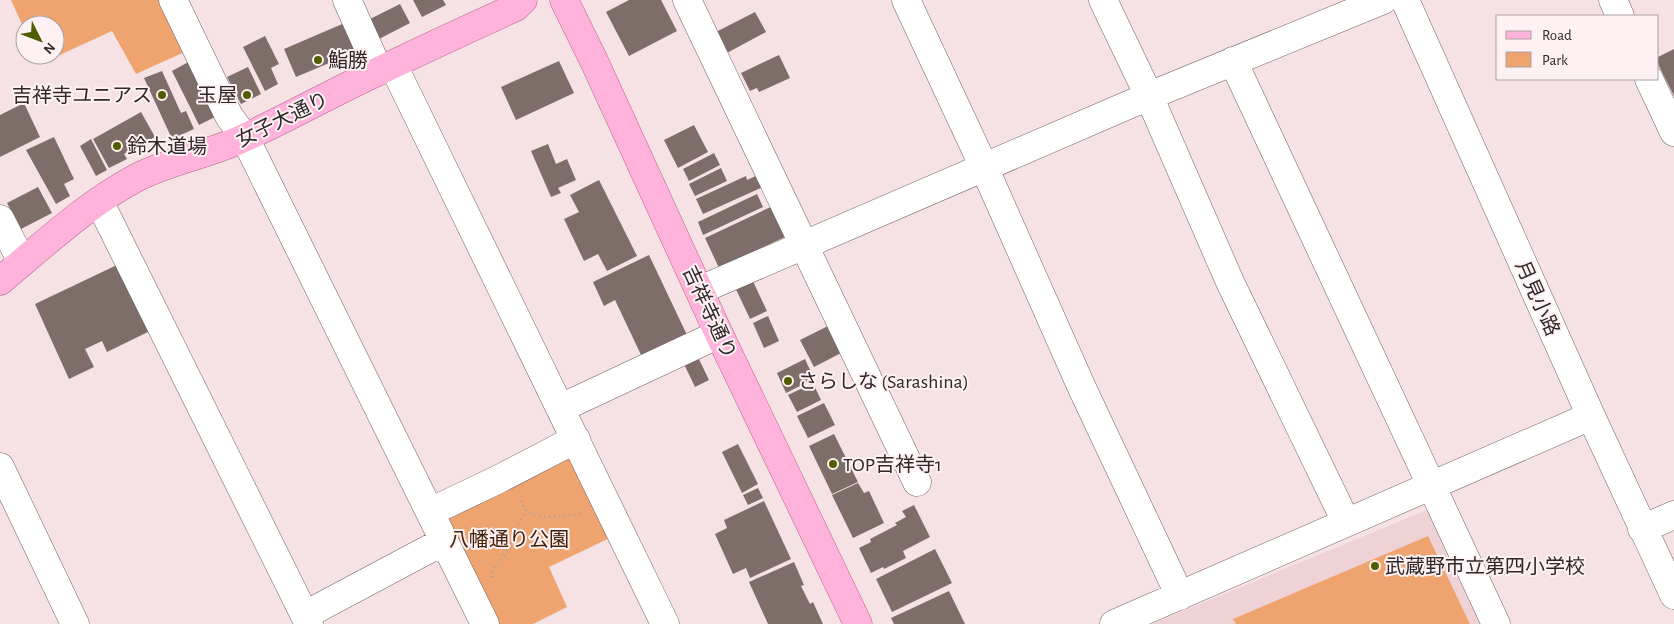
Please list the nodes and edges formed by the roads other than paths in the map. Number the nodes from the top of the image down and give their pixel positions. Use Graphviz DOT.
graph roads {
  1 [pos="173,0"];
  2 [pos="347,0"];
  3 [pos="523,0"];
  4 [pos="564,0"];
  5 [pos="686,0"];
  6 [pos="906,0"];
  7 [pos="1103,0"];
  8 [pos="1384,0"];
  9 [pos="1405,0"];
  10 [pos="1613,0"];
  11 [pos="1620,15"];
  12 [pos="1232,61"];
  13 [pos="386,68"];
  14 [pos="1649,80"];
  15 [pos="1149,96"];
  16 [pos="1674,132"];
  17 [pos="245,138"];
  18 [pos="984,167"];
  19 [pos="99,201"];
  20 [pos="0,219"];
  21 [pos="805,244"];
  22 [pos="22,262"];
  23 [pos="0,281"];
  24 [pos="700,290"];
  25 [pos="720,334"];
  26 [pos="561,408"];
  27 [pos="1591,416"];
  28 [pos="576,439"];
  29 [pos="0,467"];
  30 [pos="917,482"];
  31 [pos="1432,486"];
  32 [pos="430,512"];
  33 [pos="1674,515"];
  34 [pos="1346,522"];
  35 [pos="1642,529"];
  36 [pos="444,541"];
  37 [pos="1674,595"];
  38 [pos="1180,596"];
  39 [pos="307,619"];
  40 [pos="75,624"];
  41 [pos="484,624"];
  42 [pos="665,624"];
  43 [pos="858,624"];
  44 [pos="1114,624"];
  45 [pos="1496,624"];
  1 -- 17 [label="street"];
  2 -- 13 [label="street"];
  3 -- 13 [label="main road, 女子大通り"];
  4 -- 24 [label="main road, 吉祥寺通り"];
  5 -- 21 [label="street"];
  6 -- 18 [label="street"];
  7 -- 15 [label="street"];
  8 -- 12 [label="street"];
  9 -- 27 [label="street, 月見小路"];
  10 -- 11 [label="street"];
  12 -- 15 [label="street"];
  12 -- 31 [label="street"];
  13 -- 17 [label="main road, 女子大通り"];
  13 -- 26 [label="street"];
  14 -- 16 [label="street"];
  15 -- 18 [label="street"];
  15 -- 34 [label="street"];
  17 -- 19 [label="main road, 女子大通り"];
  17 -- 32 [label="street"];
  18 -- 21 [label="street"];
  18 -- 38 [label="street"];
  19 -- 22 [label="main road, 女子大通り"];
  19 -- 39 [label="street"];
  20 -- 22 [label="street"];
  21 -- 24 [label="street"];
  21 -- 30 [label="street"];
  22 -- 23 [label="main road, 女子大通り"];
  24 -- 25 [label="main road, 吉祥寺通り"];
  25 -- 26 [label="street"];
  25 -- 43 [label="main road, 吉祥寺通り"];
  26 -- 28 [label="street"];
  27 -- 31 [label="street"];
  27 -- 35 [label="street, 月見小路"];
  28 -- 32 [label="street"];
  28 -- 42 [label="street"];
  29 -- 40 [label="street"];
  31 -- 34 [label="street"];
  31 -- 45 [label="street"];
  32 -- 36 [label="street"];
  33 -- 35 [label="street"];
  34 -- 38 [label="street"];
  35 -- 37 [label="street, 月見小路"];
  36 -- 39 [label="street"];
  36 -- 41 [label="street"];
  38 -- 44 [label="street"];
}
